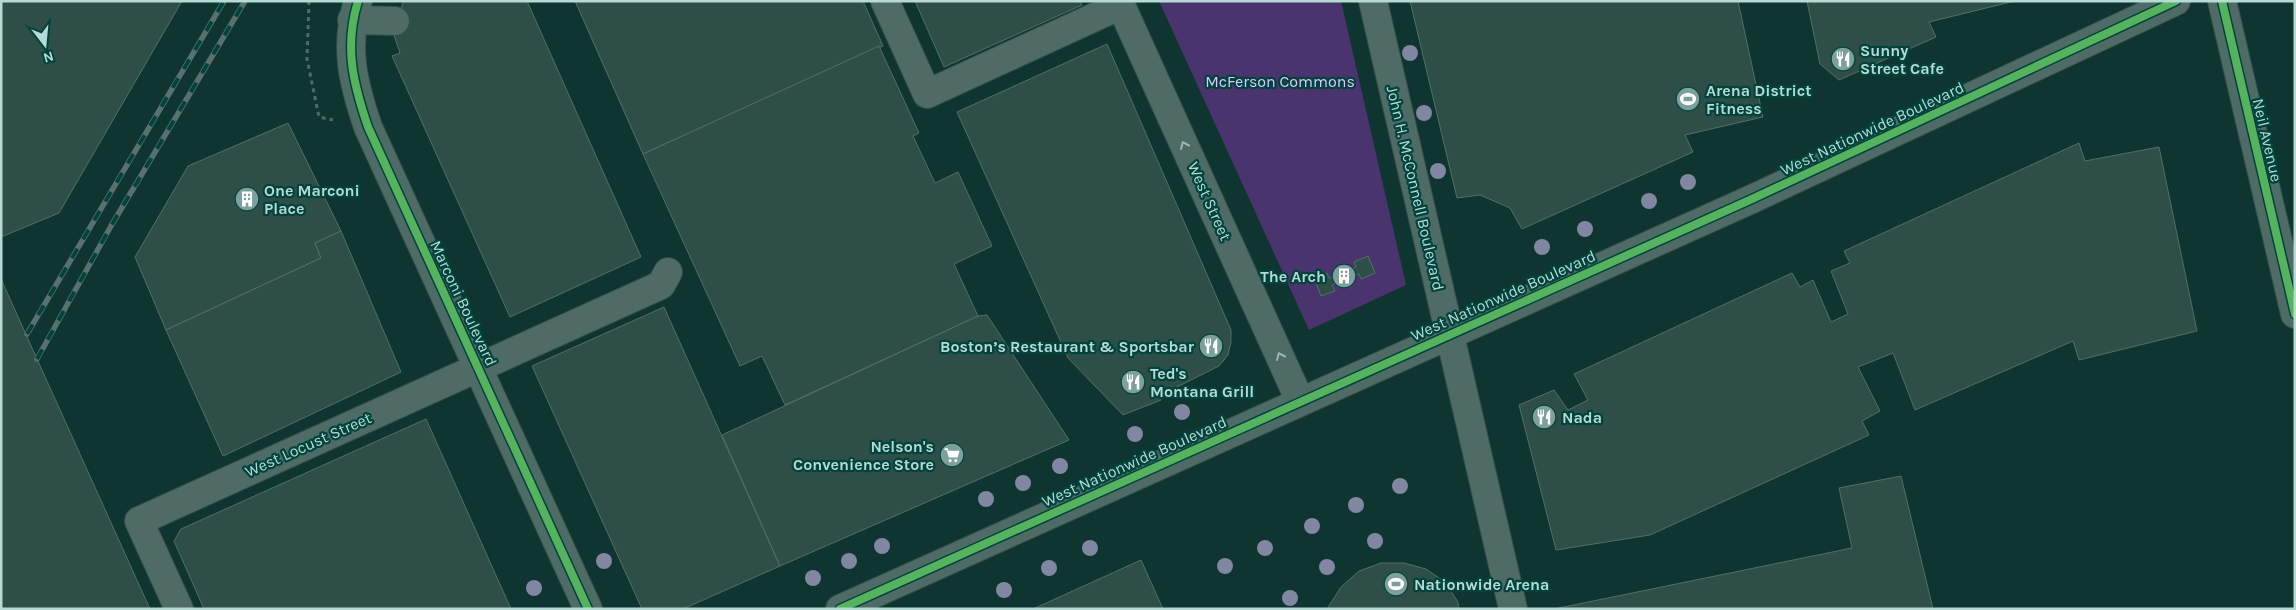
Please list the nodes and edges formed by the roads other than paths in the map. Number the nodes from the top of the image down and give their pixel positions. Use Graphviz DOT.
graph roads {
  1 [pos="886,1"];
  2 [pos="1373,1"];
  3 [pos="2176,1"];
  4 [pos="2222,1"];
  5 [pos="1120,3"];
  6 [pos="355,11"];
  7 [pos="395,21"];
  8 [pos="668,272"];
  9 [pos="2295,314"];
  10 [pos="1450,333"];
  11 [pos="478,367"];
  12 [pos="1300,401"];
  13 [pos="178,609"];
  14 [pos="588,609"];
  15 [pos="840,609"];
  16 [pos="1513,609"];
  1 -- 5 [label="street"];
  2 -- 10 [label="street, John H. McConnell Boulevard"];
  3 -- 10 [label="street, West Nationwide Boulevard"];
  4 -- 9 [label="street, Neil Avenue"];
  12 -- 5 [label="street, West Street, one-way"];
  6 -- 7 [label="street"];
  6 -- 11 [label="street, Marconi Boulevard"];
  8 -- 11 [label="street, West Locust Street"];
  10 -- 12 [label="street, West Nationwide Boulevard"];
  10 -- 16 [label="street, John H. McConnell Boulevard"];
  11 -- 13 [label="street, West Locust Street"];
  11 -- 14 [label="street, Marconi Boulevard"];
  12 -- 15 [label="street, West Nationwide Boulevard"];
}
